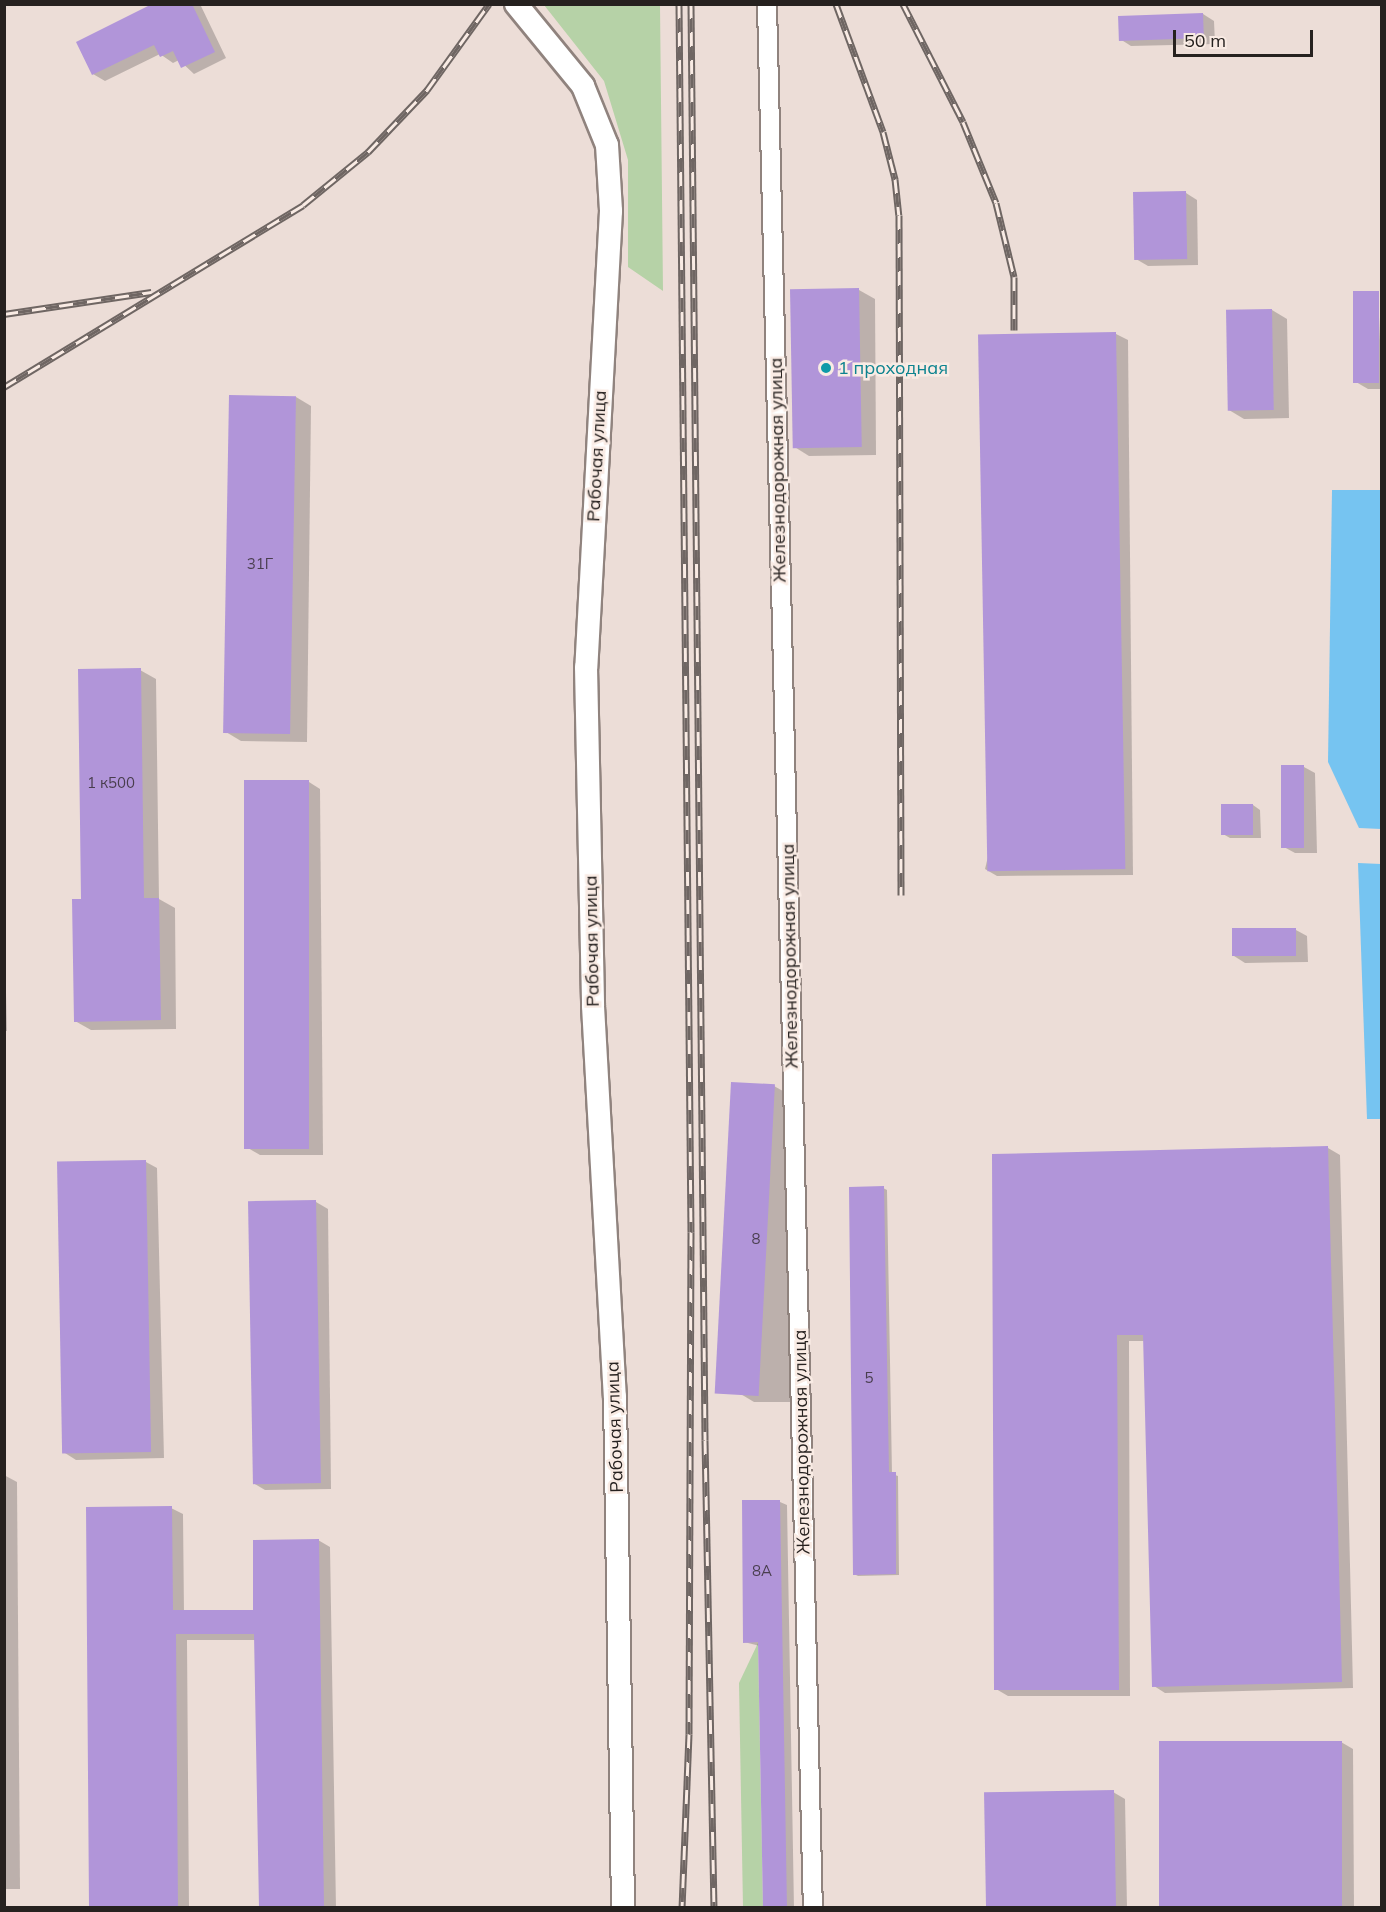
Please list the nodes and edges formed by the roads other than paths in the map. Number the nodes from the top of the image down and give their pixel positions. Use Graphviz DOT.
graph roads {
  1 [pos="516,4"];
  2 [pos="766,4"];
  3 [pos="623,1908"];
  4 [pos="813,1908"];
  1 -- 3 [label="street, Рабочая улица"];
  2 -- 4 [label="street, Железнодорожная улица"];
}
